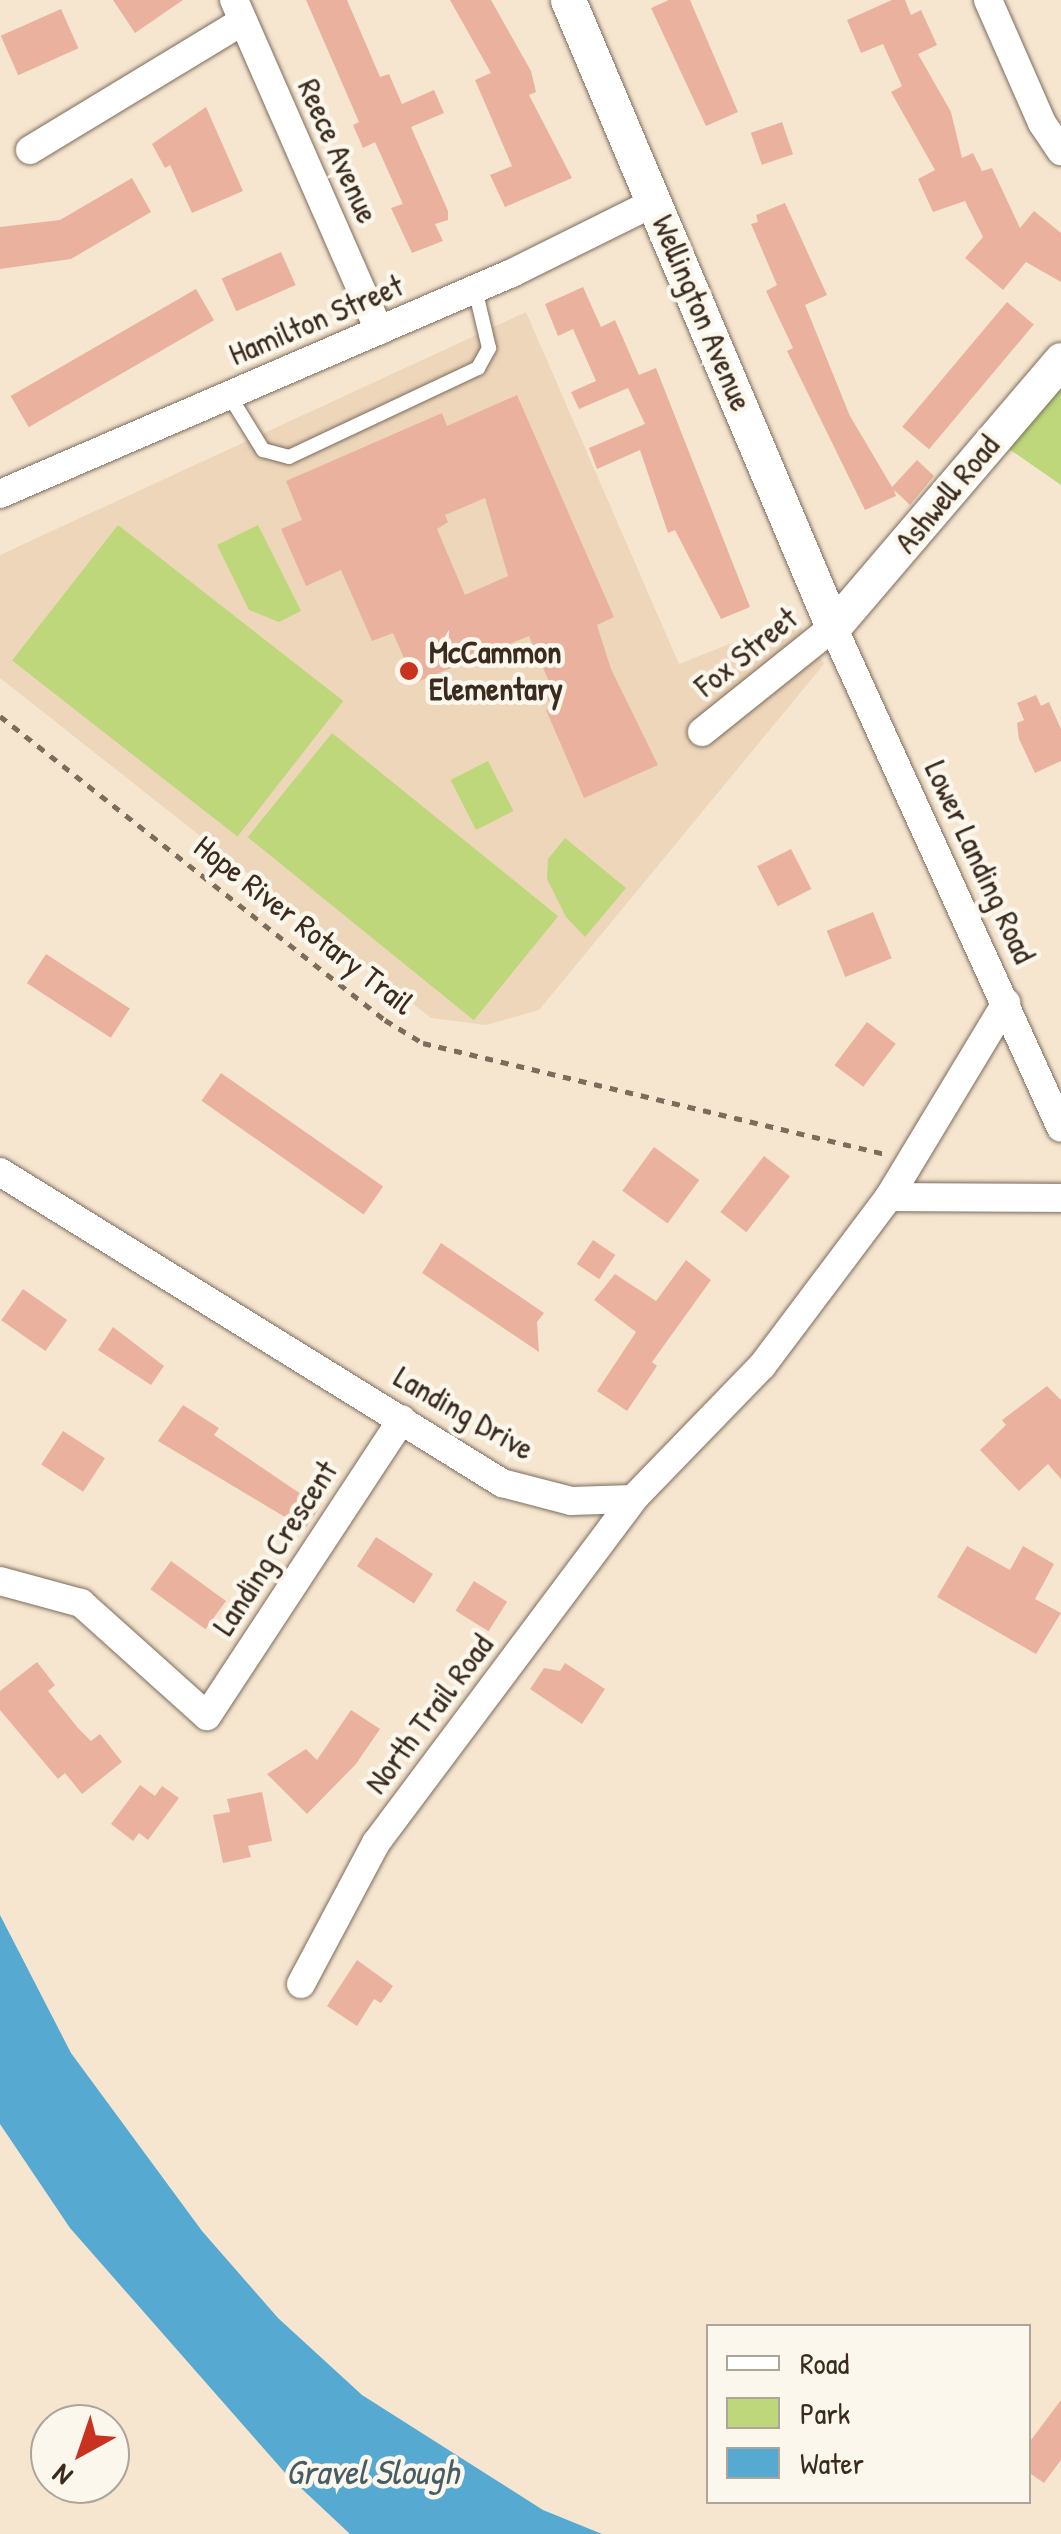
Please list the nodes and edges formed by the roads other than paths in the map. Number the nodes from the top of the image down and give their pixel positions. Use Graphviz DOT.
graph roads {
  1 [pos="568,0"];
  2 [pos="988,0"];
  3 [pos="238,10"];
  4 [pos="30,150"];
  5 [pos="1061,150"];
  6 [pos="655,202"];
  7 [pos="476,289"];
  8 [pos="378,331"];
  9 [pos="1061,360"];
  10 [pos="229,395"];
  11 [pos="0,494"];
  12 [pos="834,627"];
  13 [pos="702,732"];
  14 [pos="1006,1003"];
  15 [pos="1061,1128"];
  16 [pos="0,1172"];
  17 [pos="890,1197"];
  18 [pos="1061,1198"];
  19 [pos="402,1419"];
  20 [pos="632,1499"];
  21 [pos="0,1581"];
  22 [pos="301,1984"];
  1 -- 6 [label="street, Wellington Avenue"];
  2 -- 5 [label="street"];
  3 -- 4 [label="street"];
  3 -- 8 [label="street, Reece Avenue"];
  6 -- 7 [label="street, Hamilton Street"];
  6 -- 12 [label="street, Wellington Avenue"];
  7 -- 8 [label="street, Hamilton Street"];
  7 -- 10 [label="lane"];
  8 -- 10 [label="street, Hamilton Street"];
  9 -- 12 [label="street, Ashwell Road"];
  10 -- 11 [label="street, Hamilton Street"];
  12 -- 13 [label="street, Fox Street"];
  12 -- 14 [label="street, Lower Landing Road"];
  14 -- 15 [label="street, Lower Landing Road"];
  14 -- 17 [label="street"];
  16 -- 19 [label="street, Landing Drive"];
  17 -- 18 [label="street"];
  17 -- 20 [label="street"];
  19 -- 20 [label="street, Landing Drive"];
  19 -- 21 [label="street, Landing Crescent"];
  20 -- 22 [label="street, North Trail Road"];
}
